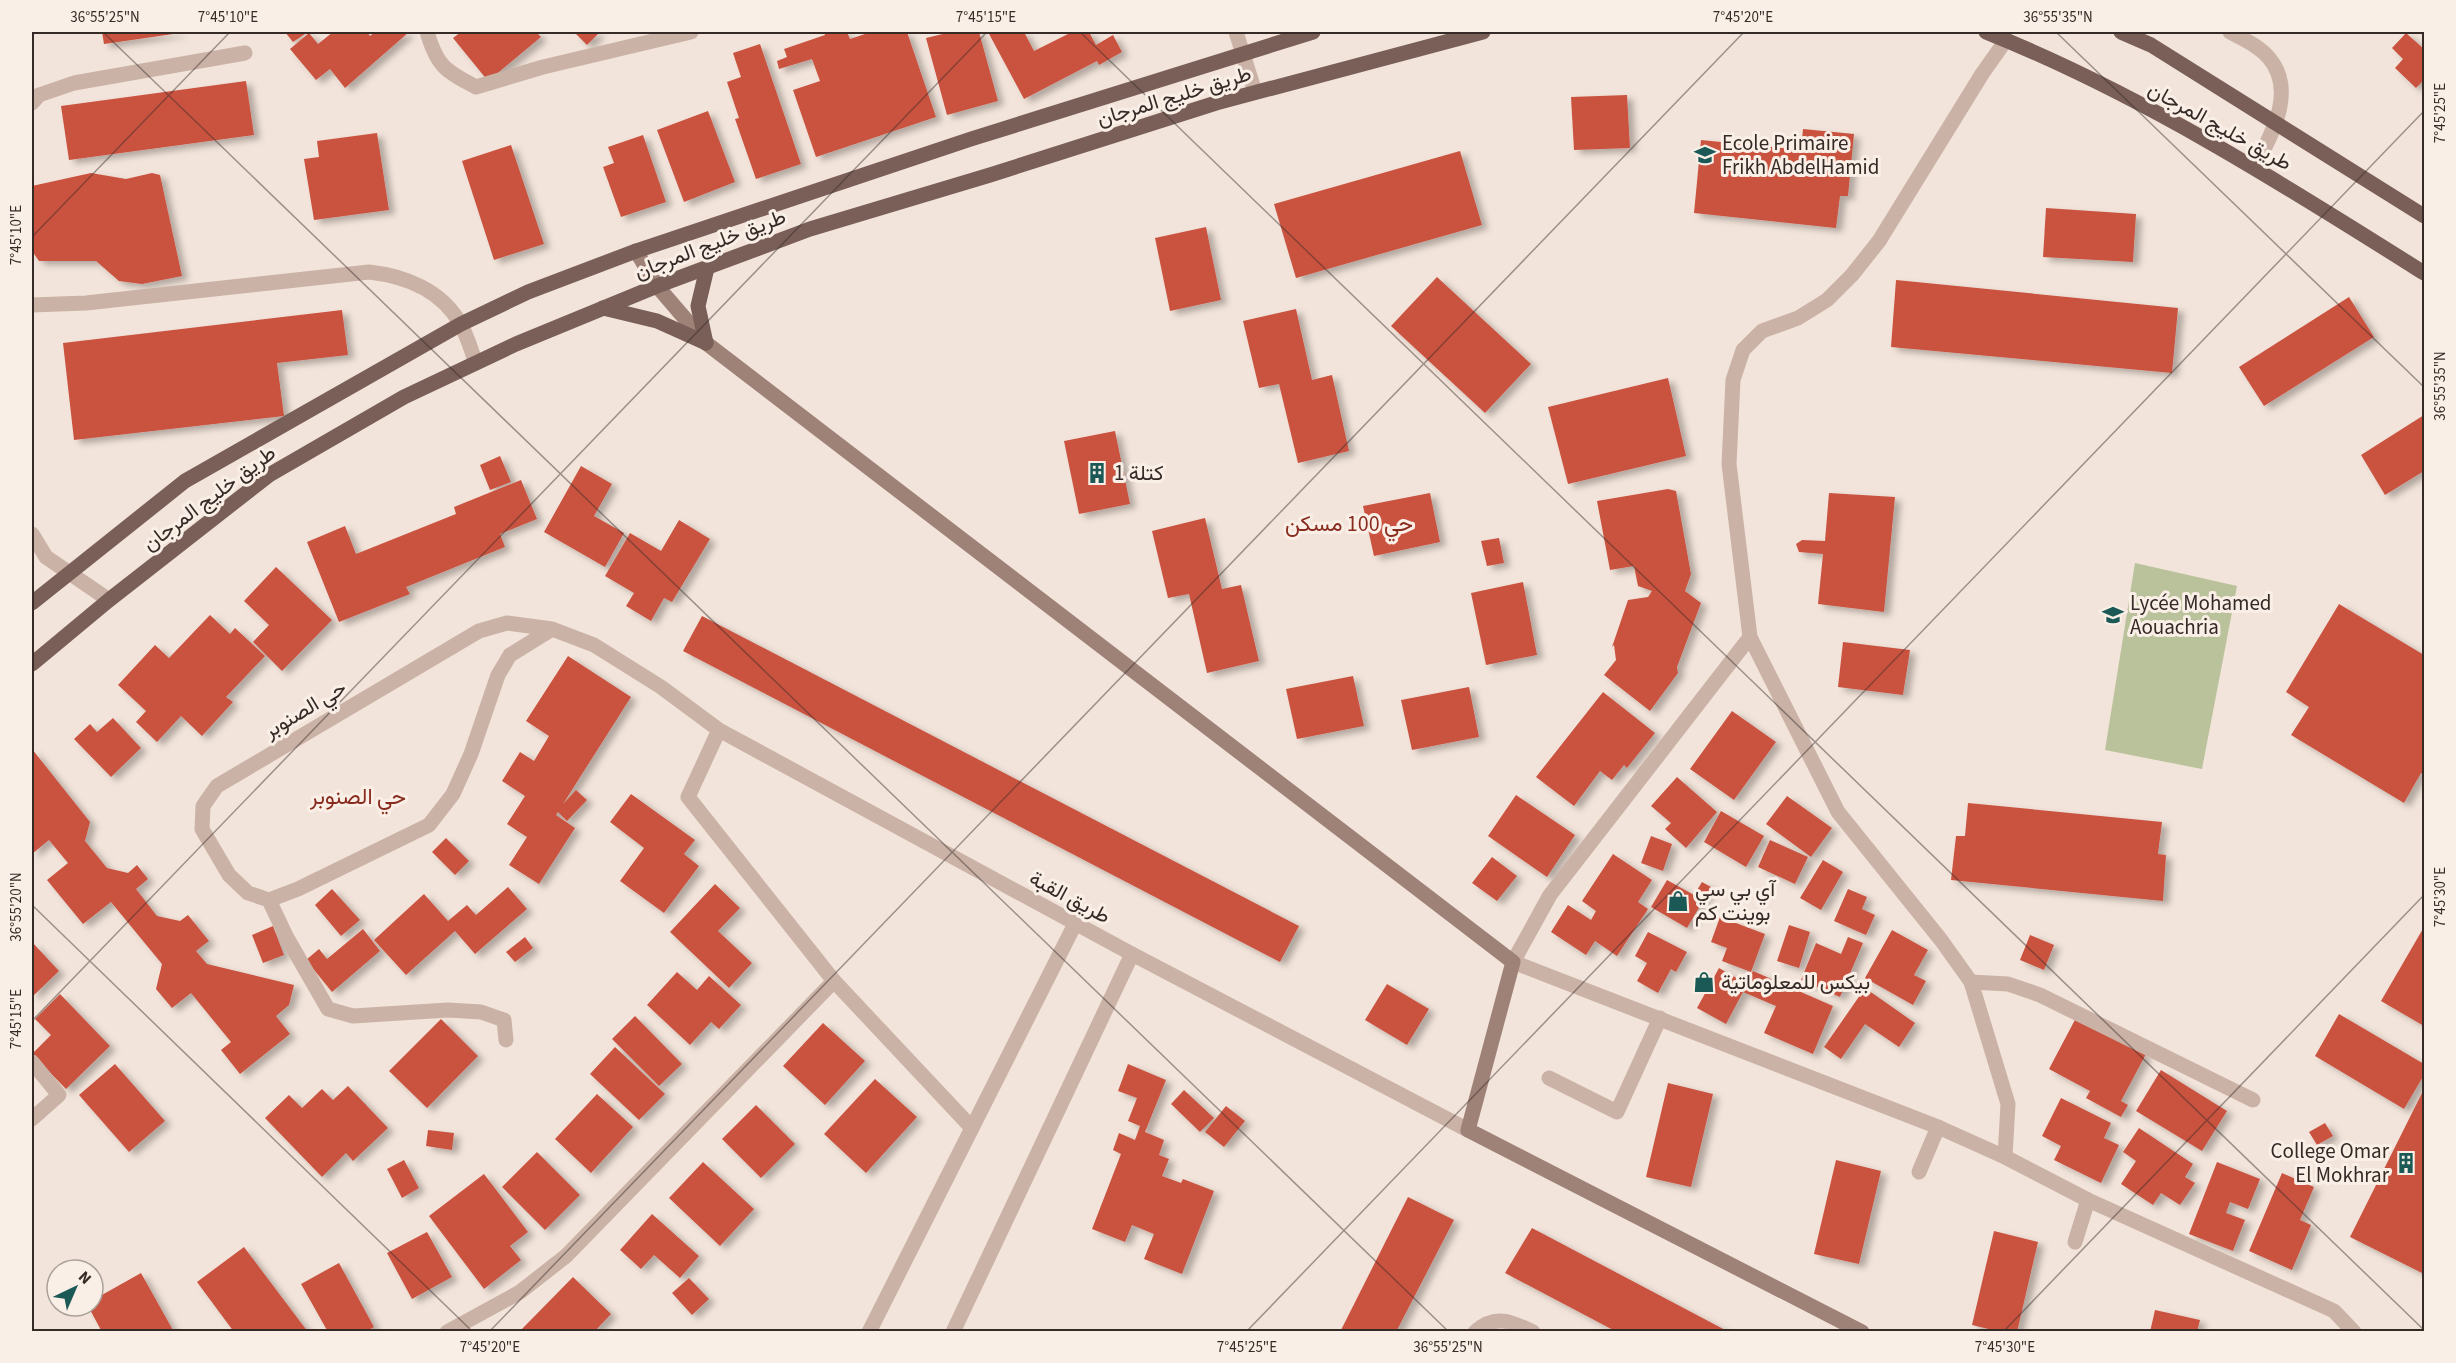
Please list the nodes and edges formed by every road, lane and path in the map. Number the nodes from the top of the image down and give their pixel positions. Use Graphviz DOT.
graph roads {
  1 [pos="427,32"];
  2 [pos="691,32"];
  3 [pos="1236,32"];
  4 [pos="1313,32"];
  5 [pos="1483,32"];
  6 [pos="1986,32"];
  7 [pos="2121,32"];
  8 [pos="2230,32"];
  9 [pos="2006,40"];
  10 [pos="1244,52"];
  11 [pos="245,53"];
  12 [pos="1256,92"];
  13 [pos="32,103"];
  14 [pos="2276,124"];
  15 [pos="2255,167"];
  16 [pos="2424,216"];
  17 [pos="636,251"];
  18 [pos="707,268"];
  19 [pos="2424,273"];
  20 [pos="657,286"];
  21 [pos="32,305"];
  22 [pos="603,308"];
  23 [pos="461,324"];
  24 [pos="706,343"];
  25 [pos="476,363"];
  26 [pos="32,534"];
  27 [pos="67,573"];
  28 [pos="109,600"];
  29 [pos="32,603"];
  30 [pos="552,628"];
  31 [pos="1750,637"];
  32 [pos="32,664"];
  33 [pos="661,687"];
  34 [pos="719,730"];
  35 [pos="269,900"];
  36 [pos="1076,924"];
  37 [pos="1132,954"];
  38 [pos="1514,962"];
  39 [pos="834,981"];
  40 [pos="1971,982"];
  41 [pos="1660,1018"];
  42 [pos="506,1040"];
  43 [pos="32,1062"];
  44 [pos="1549,1078"];
  45 [pos="2253,1100"];
  46 [pos="32,1119"];
  47 [pos="1938,1127"];
  48 [pos="972,1128"];
  49 [pos="1468,1130"];
  50 [pos="2005,1157"];
  51 [pos="1919,1173"];
  52 [pos="2088,1200"];
  53 [pos="2075,1242"];
  54 [pos="447,1332"];
  55 [pos="869,1332"];
  56 [pos="953,1332"];
  57 [pos="1476,1332"];
  58 [pos="1533,1332"];
  59 [pos="1862,1332"];
  60 [pos="2354,1332"];
  1 -- 2 [label="street"];
  3 -- 10 [label="street"];
  4 -- 10 [label="main road, طريق خليج المرجان"];
  5 -- 12 [label="main road, طريق خليج المرجان"];
  6 -- 9 [label="main road, طريق خليج المرجان"];
  7 -- 14 [label="main road, طريق خليج المرجان"];
  8 -- 14 [label="street"];
  9 -- 15 [label="main road, طريق خليج المرجان"];
  9 -- 31 [label="street"];
  10 -- 12 [label="street"];
  10 -- 17 [label="main road, طريق خليج المرجان"];
  11 -- 13 [label="street"];
  12 -- 18 [label="main road, طريق خليج المرجان"];
  14 -- 15 [label="street"];
  14 -- 16 [label="main road, طريق خليج المرجان"];
  15 -- 19 [label="main road, طريق خليج المرجان"];
  17 -- 20 [label="street"];
  17 -- 23 [label="main road, طريق خليج المرجان"];
  18 -- 20 [label="main road, طريق خليج المرجان"];
  18 -- 24 [label="main road"];
  20 -- 22 [label="main road, طريق خليج المرجان"];
  20 -- 24 [label="street"];
  21 -- 23 [label="street"];
  22 -- 24 [label="main road"];
  22 -- 25 [label="main road, طريق خليج المرجان"];
  23 -- 25 [label="street"];
  23 -- 27 [label="main road, طريق خليج المرجان"];
  24 -- 38 [label="street"];
  25 -- 28 [label="main road, طريق خليج المرجان"];
  26 -- 27 [label="street"];
  27 -- 28 [label="street"];
  27 -- 29 [label="main road, طريق خليج المرجان"];
  28 -- 32 [label="main road, طريق خليج المرجان"];
  30 -- 33 [label="street, حي الصنوبر"];
  30 -- 35 [label="street"];
  30 -- 35 [label="street, حي الصنوبر"];
  31 -- 38 [label="street"];
  31 -- 40 [label="street"];
  33 -- 34 [label="street, طريق القبة"];
  34 -- 36 [label="street, طريق القبة"];
  34 -- 39 [label="street"];
  35 -- 42 [label="street"];
  36 -- 37 [label="street, طريق القبة"];
  36 -- 48 [label="street"];
  37 -- 49 [label="street, طريق القبة"];
  37 -- 56 [label="street"];
  38 -- 41 [label="street"];
  38 -- 49 [label="street"];
  39 -- 48 [label="street"];
  39 -- 54 [label="street"];
  40 -- 45 [label="street"];
  40 -- 50 [label="street"];
  41 -- 44 [label="street"];
  41 -- 47 [label="street"];
  43 -- 46 [label="street"];
  47 -- 50 [label="street"];
  47 -- 51 [label="street"];
  48 -- 55 [label="street"];
  49 -- 59 [label="street"];
  50 -- 52 [label="street"];
  52 -- 53 [label="street"];
  52 -- 60 [label="street"];
  57 -- 58 [label="street"];
}
